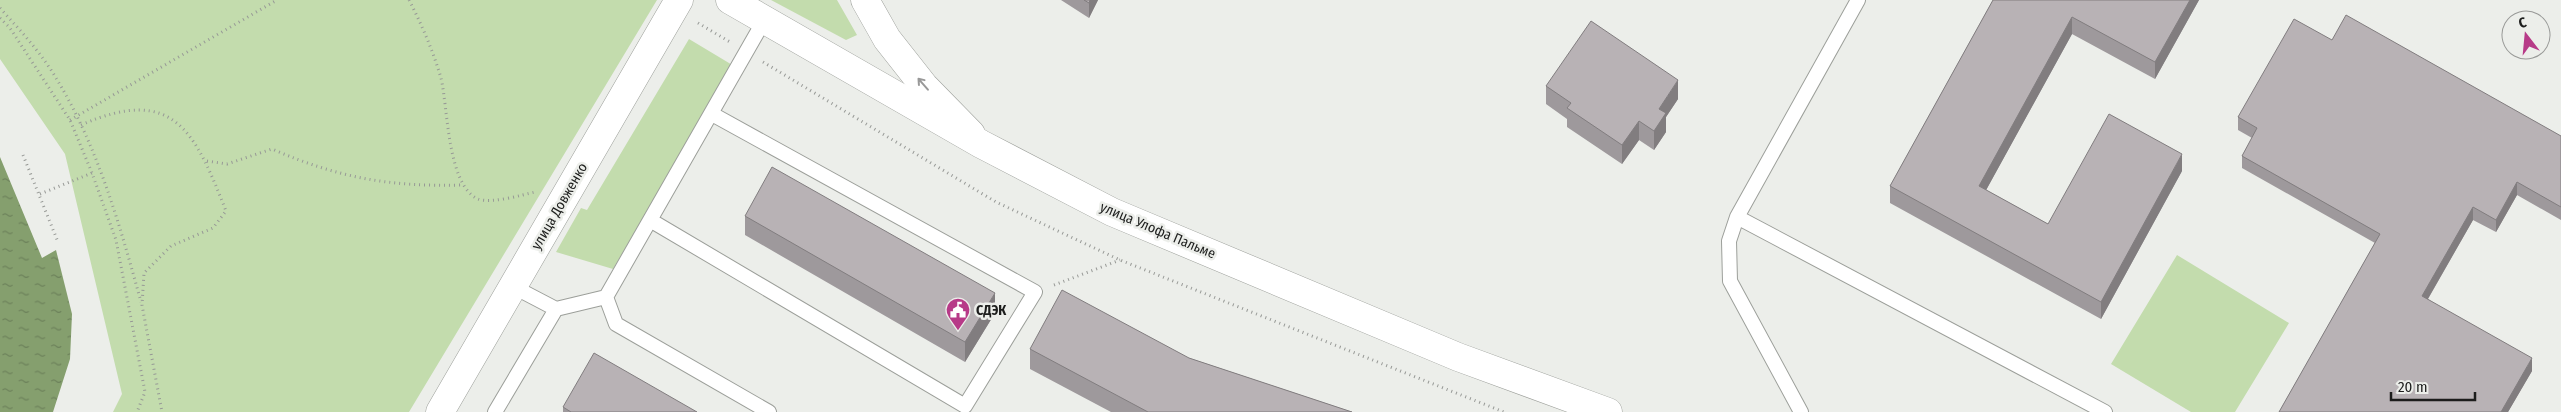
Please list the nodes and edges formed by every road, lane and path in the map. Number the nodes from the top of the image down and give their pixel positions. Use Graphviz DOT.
graph roads {
  1 [pos="277,0"];
  2 [pos="409,0"];
  3 [pos="679,0"];
  4 [pos="730,0"];
  5 [pos="865,0"];
  6 [pos="1858,0"];
  7 [pos="0,8"];
  8 [pos="0,18"];
  9 [pos="765,19"];
  10 [pos="696,22"];
  11 [pos="736,45"];
  12 [pos="712,114"];
  13 [pos="76,116"];
  14 [pos="70,120"];
  15 [pos="81,125"];
  16 [pos="981,144"];
  17 [pos="23,155"];
  18 [pos="206,161"];
  19 [pos="92,173"];
  20 [pos="463,184"];
  21 [pos="536,191"];
  22 [pos="40,194"];
  23 [pos="1737,218"];
  24 [pos="650,220"];
  25 [pos="58,242"];
  26 [pos="1120,260"];
  27 [pos="512,286"];
  28 [pos="1035,292"];
  29 [pos="606,297"];
  30 [pos="142,305"];
  31 [pos="556,309"];
  32 [pos="964,409"];
  33 [pos="137,412"];
  34 [pos="162,412"];
  35 [pos="440,412"];
  36 [pos="495,412"];
  37 [pos="769,412"];
  38 [pos="1608,412"];
  39 [pos="1801,412"];
  40 [pos="2104,412"];
  1 -- 13 [label="path"];
  2 -- 20 [label="path"];
  3 -- 27 [label="street, улица Довженко"];
  4 -- 9 [label="street, улица Улофа Пальме"];
  16 -- 5 [label="street, one-way"];
  6 -- 23 [label="lane"];
  7 -- 13 [label="path"];
  8 -- 14 [label="path"];
  9 -- 12 [label="lane"];
  9 -- 16 [label="street, улица Улофа Пальме"];
  10 -- 11 [label="path"];
  12 -- 24 [label="lane"];
  12 -- 28 [label="lane"];
  13 -- 14 [label="path"];
  13 -- 15 [label="path"];
  14 -- 19 [label="path"];
  15 -- 18 [label="path"];
  15 -- 30 [label="path"];
  16 -- 38 [label="street, улица Улофа Пальме"];
  17 -- 22 [label="path"];
  18 -- 20 [label="path"];
  18 -- 30 [label="path"];
  19 -- 22 [label="path"];
  19 -- 33 [label="path"];
  20 -- 21 [label="path"];
  22 -- 25 [label="path"];
  23 -- 39 [label="lane"];
  23 -- 40 [label="lane"];
  24 -- 29 [label="lane"];
  24 -- 32 [label="lane"];
  26 -- 28 [label="path"];
  27 -- 31 [label="lane"];
  27 -- 35 [label="street, улица Довженко"];
  28 -- 32 [label="lane"];
  29 -- 31 [label="lane"];
  29 -- 37 [label="lane"];
  30 -- 34 [label="path"];
  31 -- 36 [label="lane"];
}
